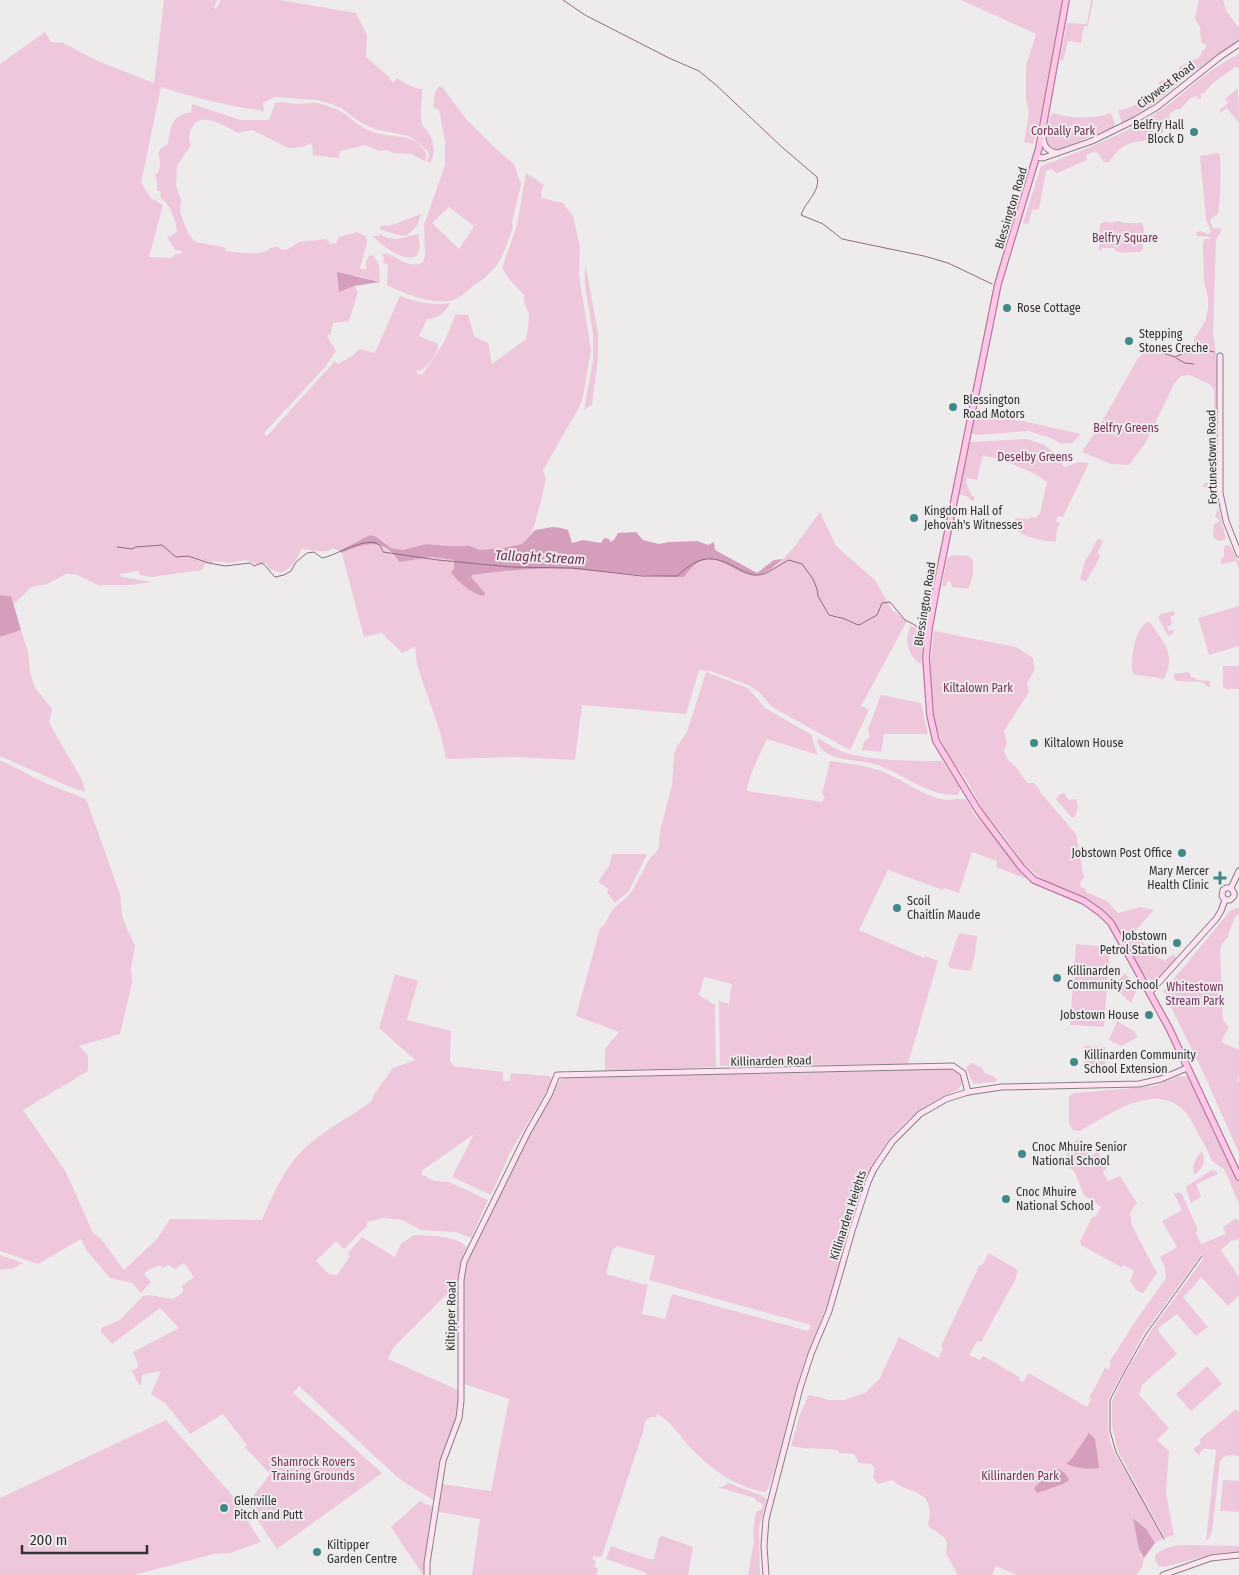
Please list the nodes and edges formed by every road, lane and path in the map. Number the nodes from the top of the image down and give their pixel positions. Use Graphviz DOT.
graph roads {
  1 [pos="1066,0"];
  2 [pos="1239,44"];
  3 [pos="1239,50"];
  4 [pos="1227,52"];
  5 [pos="1043,130"];
  6 [pos="1058,153"];
  7 [pos="1036,157"];
  8 [pos="1220,356"];
  9 [pos="1239,554"];
  10 [pos="1239,871"];
  11 [pos="1231,888"];
  12 [pos="1225,900"];
  13 [pos="1150,992"];
  14 [pos="1187,1068"];
  15 [pos="557,1075"];
  16 [pos="968,1092"];
  17 [pos="1239,1177"];
  18 [pos="1239,1554"];
  19 [pos="427,1575"];
  20 [pos="766,1575"];
  21 [pos="1163,1575"];
  1 -- 5 [label="main road, Blessington Road"];
  2 -- 4 [label="street, Citywest Road"];
  3 -- 4 [label="street, Citywest Road"];
  4 -- 6 [label="street, Citywest Road"];
  5 -- 6 [label="street"];
  5 -- 7 [label="main road, Blessington Road"];
  6 -- 7 [label="street, Citywest Road"];
  7 -- 13 [label="main road, Blessington Road"];
  8 -- 9 [label="street, Fortunestown Road"];
  10 -- 11 [label="street"];
  11 -- 12 [label="street"];
  11 -- 12 [label="street"];
  12 -- 13 [label="street"];
  13 -- 14 [label="main road, Blessington Road"];
  14 -- 16 [label="street, Killinarden Heights"];
  14 -- 17 [label="main road, Blessington Road"];
  15 -- 16 [label="street, Killinarden Road"];
  15 -- 19 [label="street, Kiltipper Road"];
  16 -- 20 [label="street, Killinarden Heights"];
  18 -- 21 [label="street"];
}
